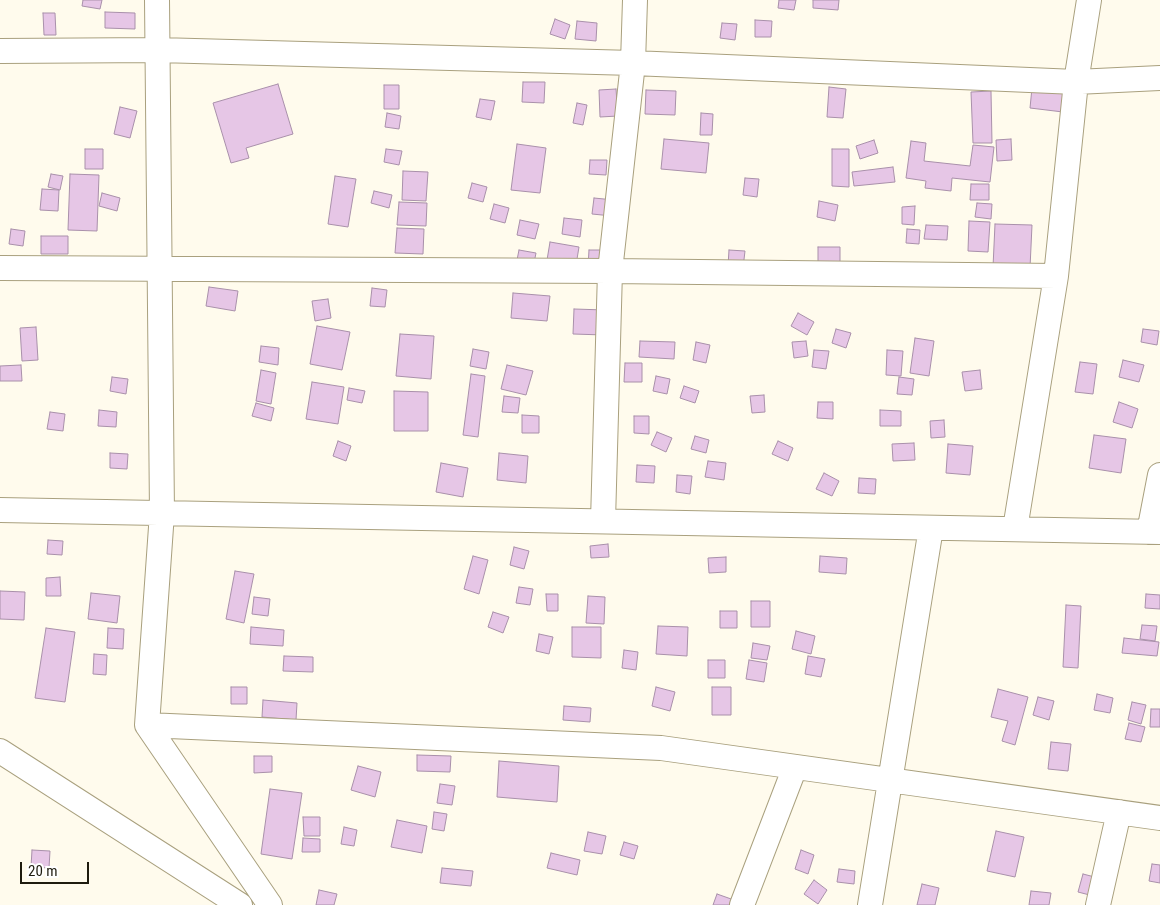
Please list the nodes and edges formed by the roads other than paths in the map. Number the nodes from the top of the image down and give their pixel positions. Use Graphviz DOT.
graph roads {
  1 [pos="157,0"];
  2 [pos="635,0"];
  3 [pos="1089,0"];
  4 [pos="158,50"];
  5 [pos="0,51"];
  6 [pos="633,62"];
  7 [pos="1160,78"];
  8 [pos="1076,82"];
  9 [pos="0,268"];
  10 [pos="160,269"];
  11 [pos="610,271"];
  12 [pos="1056,276"];
  13 [pos="1160,475"];
  14 [pos="0,510"];
  15 [pos="162,513"];
  16 [pos="603,521"];
  17 [pos="931,528"];
  18 [pos="1015,529"];
  19 [pos="1154,532"];
  20 [pos="147,725"];
  21 [pos="0,751"];
  22 [pos="795,766"];
  23 [pos="890,780"];
  24 [pos="1119,812"];
  25 [pos="1160,818"];
  26 [pos="240,905"];
  27 [pos="270,905"];
  28 [pos="742,905"];
  29 [pos="870,905"];
  30 [pos="1098,905"];
  1 -- 4 [label="street"];
  2 -- 6 [label="street"];
  3 -- 8 [label="street"];
  4 -- 5 [label="street"];
  4 -- 6 [label="street"];
  4 -- 10 [label="street"];
  6 -- 8 [label="street"];
  6 -- 11 [label="street"];
  7 -- 8 [label="street"];
  8 -- 12 [label="street"];
  9 -- 10 [label="street"];
  10 -- 11 [label="street"];
  10 -- 15 [label="street"];
  11 -- 12 [label="street"];
  11 -- 16 [label="street"];
  12 -- 18 [label="street"];
  13 -- 19 [label="street"];
  14 -- 15 [label="street"];
  15 -- 16 [label="street"];
  15 -- 20 [label="street"];
  16 -- 17 [label="street"];
  17 -- 18 [label="street"];
  17 -- 23 [label="street"];
  18 -- 19 [label="street"];
  20 -- 22 [label="street"];
  20 -- 27 [label="street"];
  21 -- 26 [label="street"];
  22 -- 23 [label="street"];
  22 -- 28 [label="street"];
  23 -- 24 [label="street"];
  23 -- 29 [label="street"];
  24 -- 25 [label="street"];
  24 -- 30 [label="street"];
}
